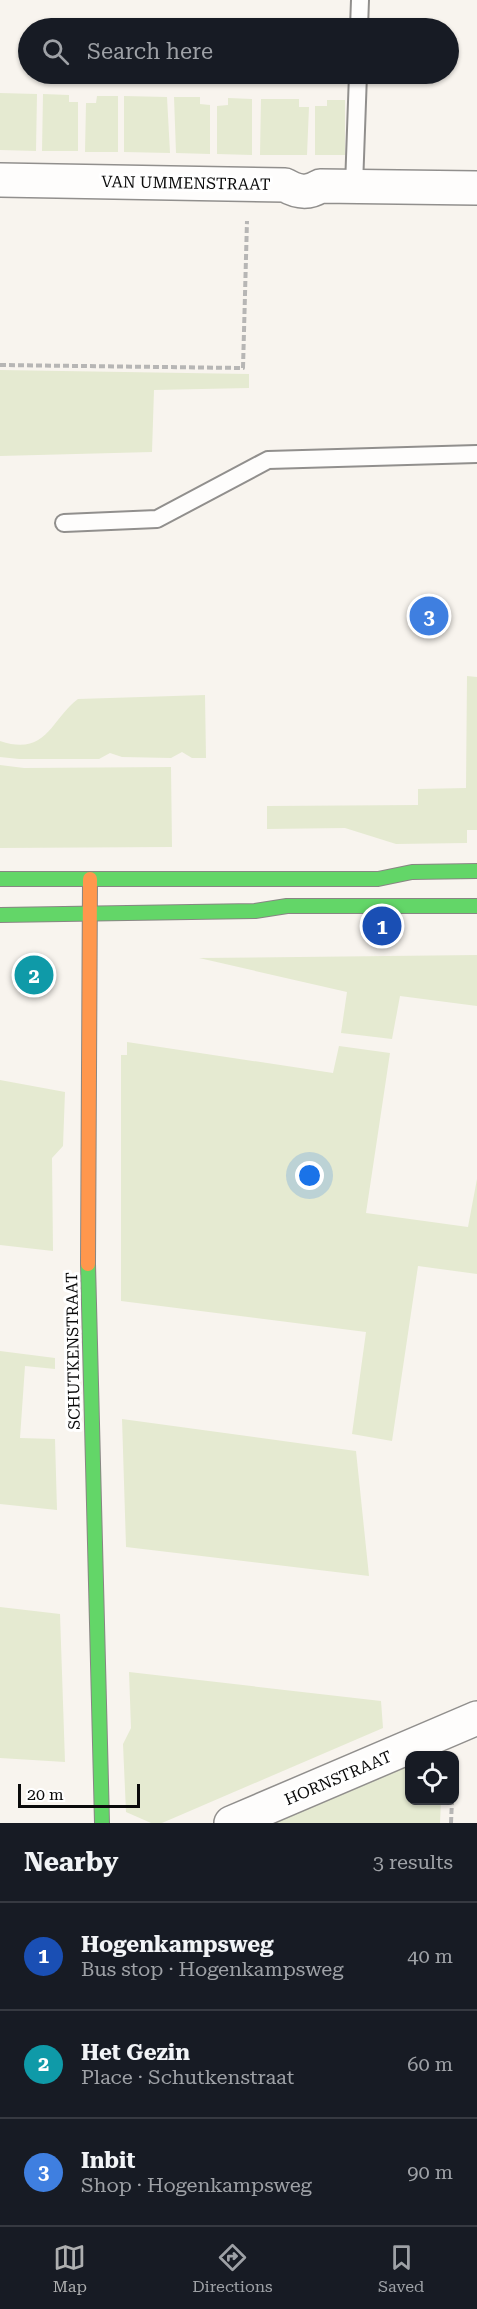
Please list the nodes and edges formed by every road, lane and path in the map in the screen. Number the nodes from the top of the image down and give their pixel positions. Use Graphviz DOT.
graph roads {
  1 [pos="360,0"];
  2 [pos="359,18"];
  3 [pos="358,84"];
  4 [pos="0,180"];
  5 [pos="248,184"];
  6 [pos="354,186"];
  7 [pos="477,188"];
  8 [pos="0,365"];
  9 [pos="477,454"];
  10 [pos="64,523"];
  11 [pos="477,871"];
  12 [pos="0,879"];
  13 [pos="90,879"];
  14 [pos="477,906"];
  15 [pos="91,914"];
  16 [pos="0,915"];
  17 [pos="477,1718"];
  18 [pos="452,1805"];
  19 [pos="102,1823"];
  20 [pos="231,1823"];
  21 [pos="451,1823"];
  1 -- 2 [label="lane"];
  3 -- 6 [label="lane"];
  4 -- 5 [label="street, VAN UMMENSTRAAT"];
  5 -- 6 [label="street, VAN UMMENSTRAAT"];
  5 -- 8 [label="path"];
  6 -- 7 [label="street, VAN UMMENSTRAAT"];
  9 -- 10 [label="lane"];
  11 -- 13 [label="street"];
  12 -- 13 [label="street"];
  13 -- 15 [label="street, SCHUTKENSTRAAT"];
  14 -- 15 [label="street"];
  15 -- 16 [label="street"];
  15 -- 19 [label="street, SCHUTKENSTRAAT"];
  17 -- 20 [label="street, HORNSTRAAT"];
  18 -- 21 [label="path"];
}
